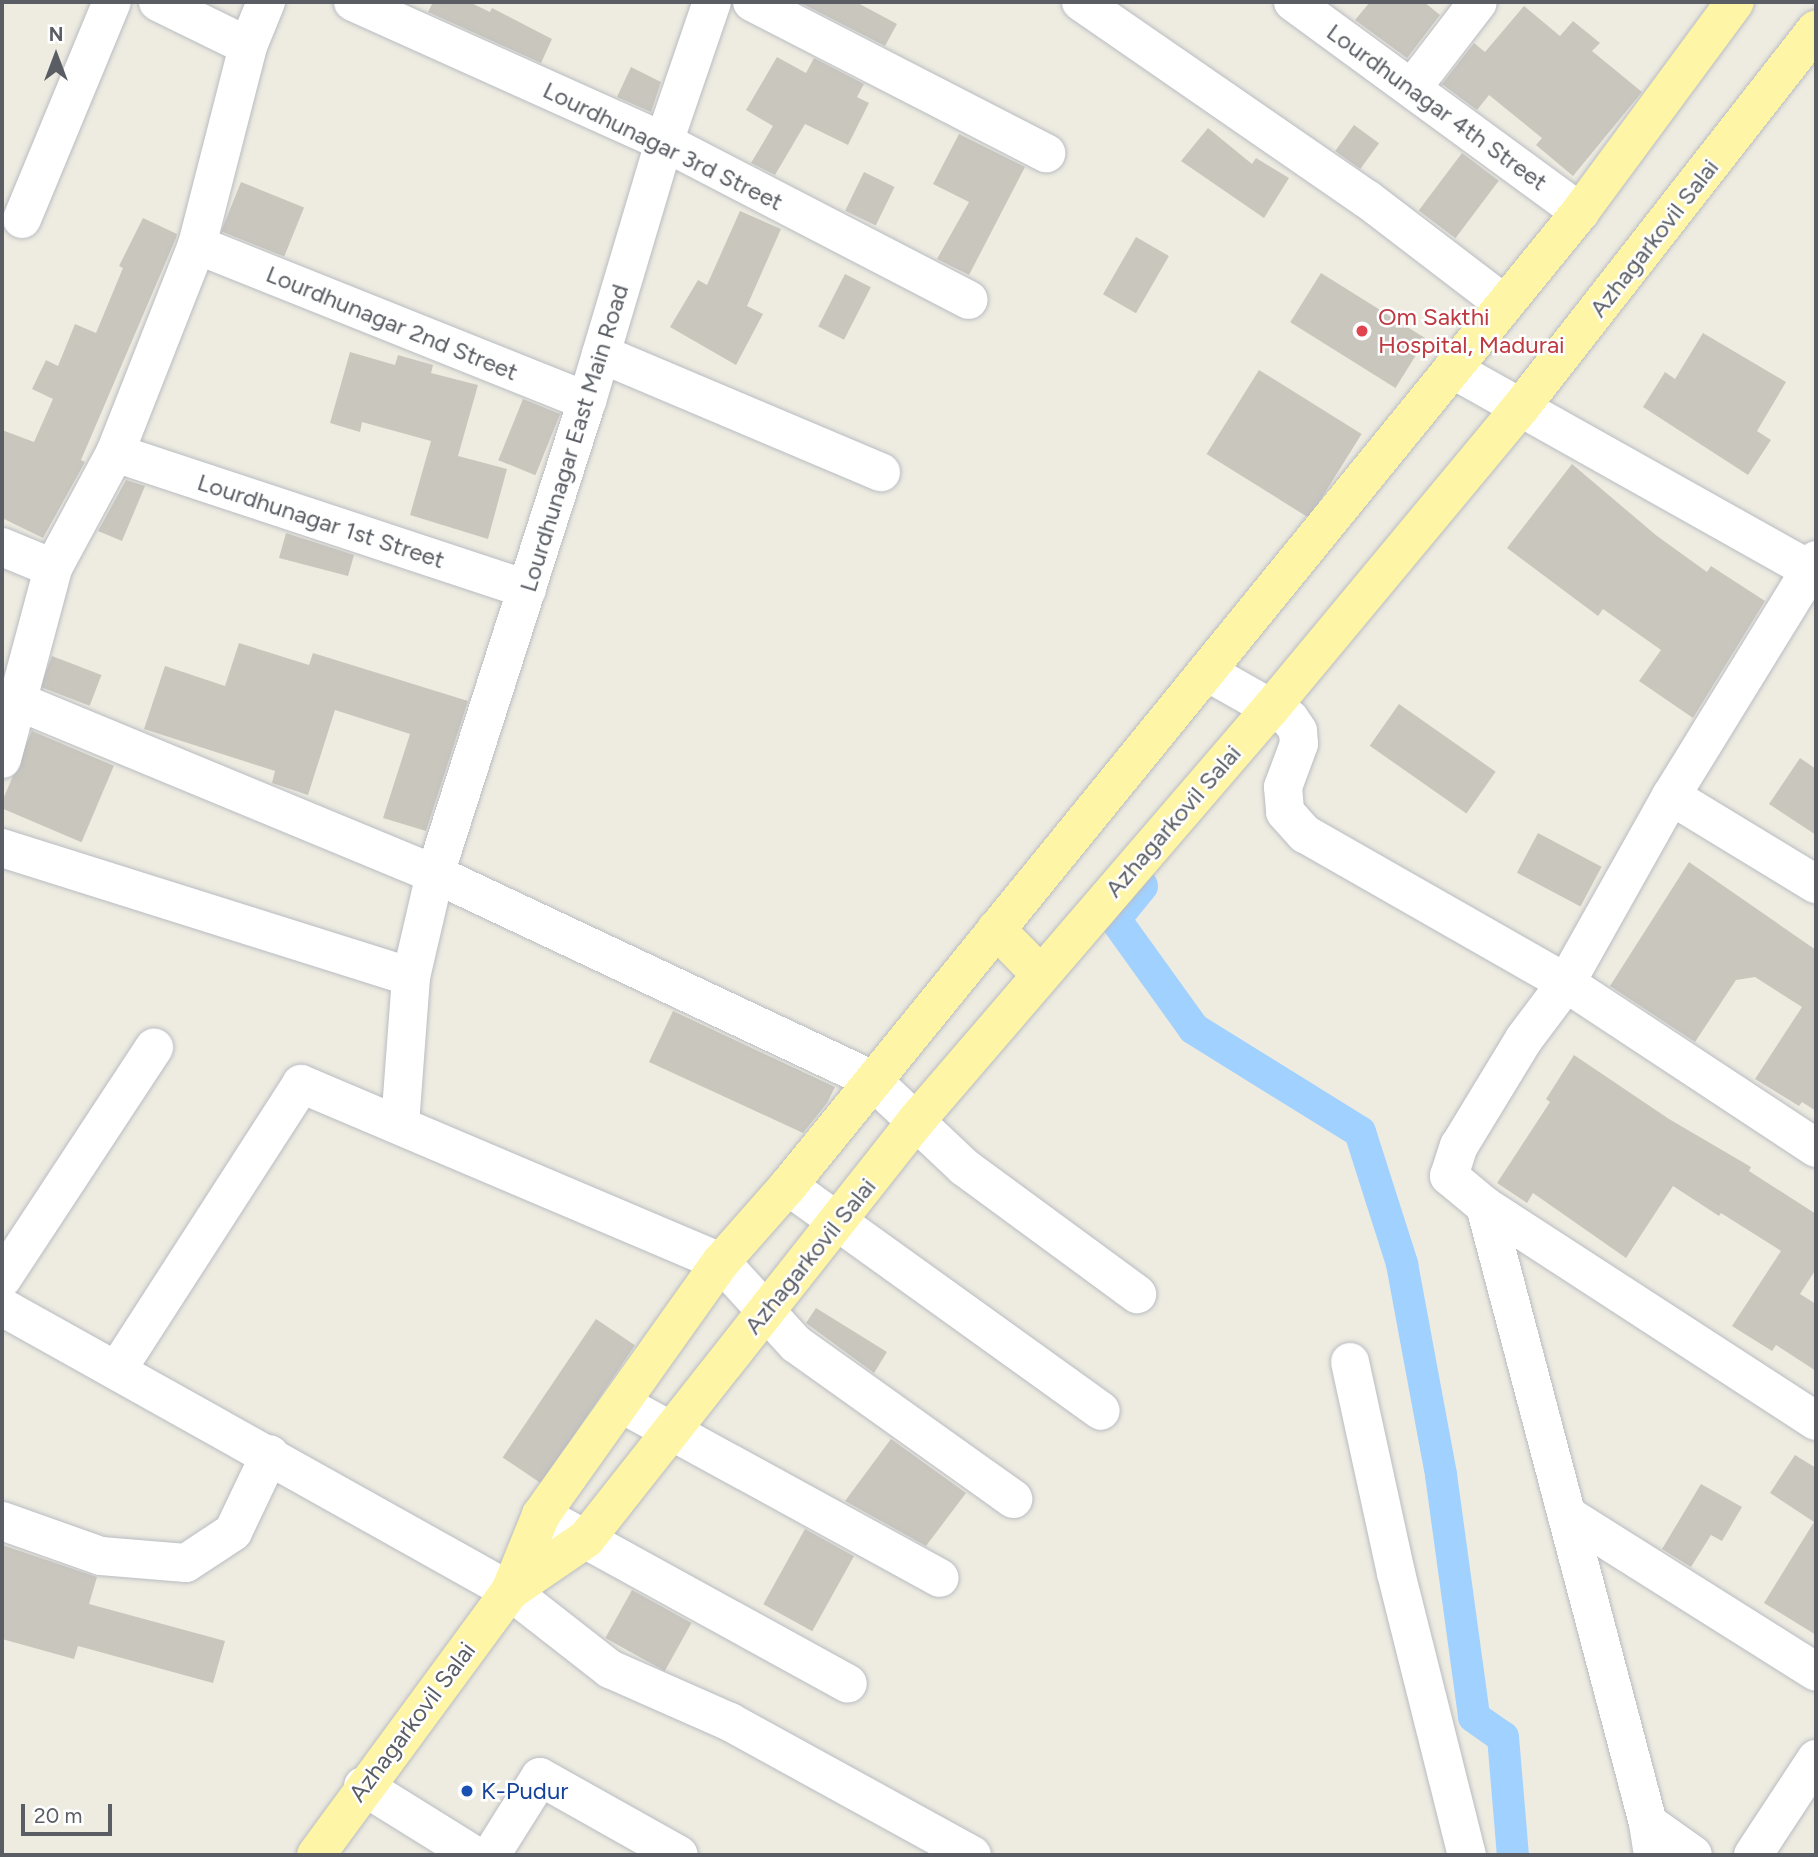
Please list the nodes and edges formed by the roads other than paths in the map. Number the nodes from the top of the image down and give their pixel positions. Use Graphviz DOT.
graph roads {
  1 [pos="112,2"];
  2 [pos="158,2"];
  3 [pos="266,2"];
  4 [pos="353,2"];
  5 [pos="712,2"];
  6 [pos="752,2"];
  7 [pos="1082,2"];
  8 [pos="1478,2"];
  9 [pos="1735,2"];
  10 [pos="1310,7"];
  11 [pos="1816,30"];
  12 [pos="248,46"];
  13 [pos="1412,88"];
  14 [pos="664,142"];
  15 [pos="1046,153"];
  16 [pos="1580,212"];
  17 [pos="22,219"];
  18 [pos="197,245"];
  19 [pos="969,299"];
  20 [pos="1503,303"];
  21 [pos="601,354"];
  22 [pos="1452,369"];
  23 [pos="587,401"];
  24 [pos="1528,411"];
  25 [pos="115,453"];
  26 [pos="881,472"];
  27 [pos="2,547"];
  28 [pos="1814,567"];
  29 [pos="53,568"];
  30 [pos="527,589"];
  31 [pos="1207,672"];
  32 [pos="17,701"];
  33 [pos="1280,714"];
  34 [pos="2,759"];
  35 [pos="1671,796"];
  36 [pos="2,848"];
  37 [pos="435,874"];
  38 [pos="1816,884"];
  39 [pos="996,929"];
  40 [pos="1041,975"];
  41 [pos="411,977"];
  42 [pos="1566,983"];
  43 [pos="154,1048"];
  44 [pos="872,1080"];
  45 [pos="916,1121"];
  46 [pos="400,1124"];
  47 [pos="1816,1148"];
  48 [pos="788,1186"];
  49 [pos="1485,1206"];
  50 [pos="839,1223"];
  51 [pos="721,1262"];
  52 [pos="2,1279"];
  53 [pos="1137,1294"];
  54 [pos="2,1307"];
  55 [pos="766,1310"];
  56 [pos="1350,1362"];
  57 [pos="117,1370"];
  58 [pos="622,1404"];
  59 [pos="1101,1411"];
  60 [pos="1816,1421"];
  61 [pos="670,1431"];
  62 [pos="270,1454"];
  63 [pos="1013,1499"];
  64 [pos="541,1515"];
  65 [pos="1567,1515"];
  66 [pos="2,1521"];
  67 [pos="586,1539"];
  68 [pos="940,1578"];
  69 [pos="510,1591"];
  70 [pos="1816,1672"];
  71 [pos="848,1684"];
  72 [pos="1816,1759"];
  73 [pos="363,1786"];
  74 [pos="1651,1839"];
  75 [pos="316,1855"];
  76 [pos="474,1855"];
  77 [pos="491,1855"];
  78 [pos="679,1855"];
  79 [pos="972,1855"];
  80 [pos="1467,1855"];
  81 [pos="1693,1855"];
  82 [pos="1753,1855"];
  1 -- 17 [label="street"];
  2 -- 12 [label="street"];
  3 -- 12 [label="street"];
  4 -- 14 [label="street, Lourdhunagar 3rd Street"];
  5 -- 14 [label="street, Lourdhunagar East Main Road"];
  6 -- 15 [label="street"];
  7 -- 20 [label="street"];
  8 -- 13 [label="street"];
  9 -- 16 [label="main road, Azhagarkovil Salai"];
  10 -- 13 [label="street, Lourdhunagar 4th Street"];
  11 -- 24 [label="main road, Azhagarkovil Salai"];
  12 -- 18 [label="street"];
  13 -- 16 [label="street, Lourdhunagar 4th Street"];
  14 -- 19 [label="street, Lourdhunagar 3rd Street"];
  14 -- 21 [label="street, Lourdhunagar East Main Road"];
  16 -- 20 [label="main road, Azhagarkovil Salai"];
  18 -- 23 [label="street, Lourdhunagar 2nd Street"];
  18 -- 25 [label="street"];
  20 -- 22 [label="main road, Azhagarkovil Salai"];
  21 -- 23 [label="street, Lourdhunagar East Main Road"];
  21 -- 26 [label="street"];
  22 -- 24 [label="street"];
  22 -- 31 [label="main road, Azhagarkovil Salai"];
  23 -- 30 [label="street, Lourdhunagar East Main Road"];
  24 -- 28 [label="street"];
  24 -- 33 [label="main road, Azhagarkovil Salai"];
  25 -- 29 [label="street"];
  25 -- 30 [label="street, Lourdhunagar 1st Street"];
  27 -- 29 [label="street"];
  28 -- 35 [label="street"];
  29 -- 32 [label="street"];
  30 -- 37 [label="street, Lourdhunagar East Main Road"];
  31 -- 33 [label="street"];
  31 -- 39 [label="main road, Azhagarkovil Salai"];
  32 -- 34 [label="street"];
  32 -- 37 [label="street"];
  33 -- 40 [label="main road, Azhagarkovil Salai"];
  33 -- 42 [label="street"];
  35 -- 38 [label="street"];
  35 -- 42 [label="street"];
  36 -- 41 [label="street"];
  37 -- 41 [label="street, Lourdhunagar East Main Road"];
  37 -- 44 [label="street"];
  39 -- 40 [label="main road"];
  39 -- 44 [label="main road, Azhagarkovil Salai"];
  40 -- 45 [label="main road, Azhagarkovil Salai"];
  41 -- 46 [label="street, Lourdhunagar East Main Road"];
  42 -- 47 [label="street"];
  42 -- 49 [label="street"];
  43 -- 52 [label="street"];
  44 -- 45 [label="street"];
  44 -- 48 [label="main road, Azhagarkovil Salai"];
  45 -- 50 [label="main road, Azhagarkovil Salai"];
  45 -- 53 [label="street"];
  46 -- 51 [label="street"];
  46 -- 57 [label="street"];
  48 -- 50 [label="street"];
  48 -- 51 [label="main road, Azhagarkovil Salai"];
  49 -- 60 [label="street"];
  49 -- 65 [label="street"];
  50 -- 55 [label="main road, Azhagarkovil Salai"];
  50 -- 59 [label="street"];
  51 -- 55 [label="street"];
  51 -- 58 [label="main road, Azhagarkovil Salai"];
  54 -- 57 [label="street"];
  55 -- 61 [label="main road, Azhagarkovil Salai"];
  55 -- 63 [label="street"];
  56 -- 80 [label="street"];
  57 -- 62 [label="street"];
  58 -- 61 [label="street"];
  58 -- 64 [label="main road, Azhagarkovil Salai"];
  61 -- 67 [label="main road, Azhagarkovil Salai"];
  61 -- 68 [label="street"];
  62 -- 66 [label="street"];
  62 -- 69 [label="street"];
  64 -- 67 [label="street"];
  64 -- 69 [label="main road, Azhagarkovil Salai"];
  65 -- 70 [label="street"];
  65 -- 74 [label="street"];
  67 -- 69 [label="main road, Azhagarkovil Salai"];
  67 -- 71 [label="street"];
  69 -- 73 [label="main road, Azhagarkovil Salai"];
  69 -- 79 [label="street"];
  72 -- 82 [label="street"];
  73 -- 75 [label="main road, Azhagarkovil Salai"];
  73 -- 76 [label="street"];
  74 -- 81 [label="street"];
  77 -- 78 [label="street"];
}
